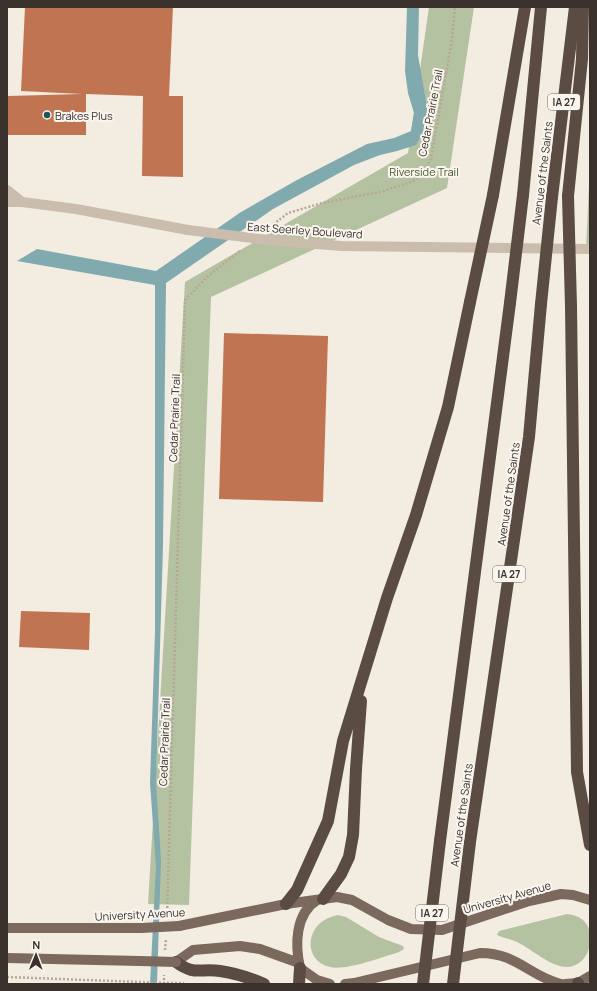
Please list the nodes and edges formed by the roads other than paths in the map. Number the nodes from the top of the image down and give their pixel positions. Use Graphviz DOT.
graph roads {
  1 [pos="525,7"];
  2 [pos="541,7"];
  3 [pos="575,7"];
  4 [pos="583,7"];
  5 [pos="7,190"];
  6 [pos="7,202"];
  7 [pos="22,202"];
  8 [pos="590,249"];
  9 [pos="363,680"];
  10 [pos="590,845"];
  11 [pos="321,899"];
  12 [pos="590,900"];
  13 [pos="286,904"];
  14 [pos="7,928"];
  15 [pos="7,958"];
  16 [pos="176,962"];
  17 [pos="300,965"];
  18 [pos="584,980"];
  19 [pos="264,984"];
  20 [pos="299,984"];
  21 [pos="330,984"];
  22 [pos="345,984"];
  23 [pos="423,984"];
  24 [pos="453,984"];
  25 [pos="561,984"];
  26 [pos="565,984"];
  1 -- 9 [label="highway, bridge"];
  2 -- 23 [label="highway, Avenue of the Saints / IA 27, bridge"];
  3 -- 24 [label="highway, Avenue of the Saints / IA 27, bridge"];
  4 -- 10 [label="highway, bridge"];
  5 -- 7 [label="street"];
  6 -- 7 [label="street, East Seerley Boulevard"];
  7 -- 8 [label="street, East Seerley Boulevard, bridge"];
  9 -- 11 [label="highway"];
  9 -- 13 [label="highway"];
  11 -- 12 [label="main road, University Avenue"];
  11 -- 13 [label="main road, University Avenue"];
  11 -- 17 [label="main road"];
  13 -- 14 [label="main road, University Avenue, bridge"];
  15 -- 16 [label="main road, bridge"];
  16 -- 17 [label="main road"];
  16 -- 19 [label="highway"];
  17 -- 20 [label="highway"];
  17 -- 21 [label="main road"];
  18 -- 26 [label="main road"];
  22 -- 25 [label="main road"];
}
